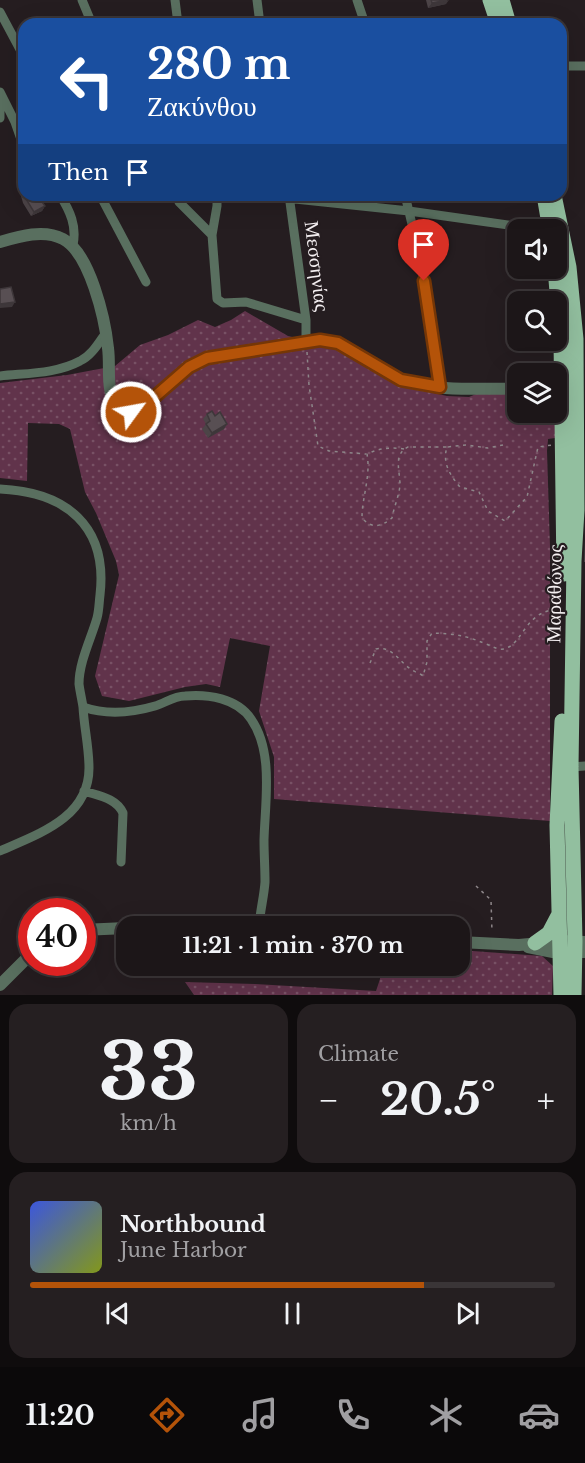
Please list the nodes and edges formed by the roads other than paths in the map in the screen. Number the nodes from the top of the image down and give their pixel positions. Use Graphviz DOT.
graph roads {
  1 [pos="82,0"];
  2 [pos="175,0"];
  3 [pos="256,0"];
  4 [pos="357,0"];
  5 [pos="490,0"];
  6 [pos="502,0"];
  7 [pos="0,12"];
  8 [pos="90,18"];
  9 [pos="177,18"];
  10 [pos="259,18"];
  11 [pos="363,18"];
  12 [pos="496,18"];
  13 [pos="507,18"];
  14 [pos="18,46"];
  15 [pos="567,66"];
  16 [pos="585,66"];
  17 [pos="0,92"];
  18 [pos="0,102"];
  19 [pos="0,118"];
  20 [pos="18,131"];
  21 [pos="64,201"];
  22 [pos="103,201"];
  23 [pos="179,201"];
  24 [pos="217,201"];
  25 [pos="291,201"];
  26 [pos="324,201"];
  27 [pos="406,201"];
  28 [pos="545,201"];
  29 [pos="555,201"];
  30 [pos="409,211"];
  31 [pos="548,219"];
  32 [pos="507,225"];
  33 [pos="212,235"];
  34 [pos="0,242"];
  35 [pos="73,245"];
  36 [pos="556,279"];
  37 [pos="146,282"];
  38 [pos="306,320"];
  39 [pos="585,320"];
  40 [pos="105,334"];
  41 [pos="576,339"];
  42 [pos="306,342"];
  43 [pos="562,363"];
  44 [pos="0,376"];
  45 [pos="567,378"];
  46 [pos="440,387"];
  47 [pos="507,389"];
  48 [pos="567,406"];
  49 [pos="574,440"];
  50 [pos="0,489"];
  51 [pos="581,510"];
  52 [pos="580,574"];
  53 [pos="579,659"];
  54 [pos="83,707"];
  55 [pos="578,766"];
  56 [pos="84,791"];
  57 [pos="0,852"];
  58 [pos="121,862"];
  59 [pos="579,864"];
  60 [pos="560,911"];
  61 [pos="260,916"];
  62 [pos="116,928"];
  63 [pos="96,929"];
  64 [pos="535,942"];
  65 [pos="470,943"];
  66 [pos="519,945"];
  67 [pos="575,948"];
  68 [pos="18,967"];
  69 [pos="0,985"];
  70 [pos="574,990"];
  71 [pos="561,995"];
  1 -- 8 [label="street"];
  2 -- 9 [label="street"];
  3 -- 10 [label="street"];
  4 -- 11 [label="street"];
  5 -- 12 [label="main road"];
  6 -- 13 [label="main road"];
  7 -- 14 [label="street"];
  15 -- 16 [label="street"];
  17 -- 20 [label="street"];
  18 -- 19 [label="street"];
  21 -- 35 [label="street"];
  22 -- 37 [label="street"];
  23 -- 33 [label="street"];
  24 -- 33 [label="street"];
  25 -- 38 [label="street, Μεσσηνίας"];
  26 -- 30 [label="street"];
  27 -- 30 [label="street"];
  28 -- 31 [label="main road"];
  29 -- 41 [label="main road, Μαραθώνος"];
  30 -- 32 [label="street"];
  30 -- 46 [label="street"];
  33 -- 38 [label="street"];
  34 -- 35 [label="street"];
  35 -- 40 [label="street"];
  36 -- 43 [label="main road, Μαραθώνος"];
  38 -- 42 [label="street, Μεσσηνίας"];
  39 -- 41 [label="main road"];
  40 -- 42 [label="street"];
  40 -- 44 [label="street"];
  41 -- 45 [label="main road, Μαραθώνος"];
  42 -- 46 [label="street"];
  46 -- 47 [label="street"];
  48 -- 49 [label="main road, Μαραθώνος"];
  49 -- 51 [label="main road, Μαραθώνος"];
  49 -- 60 [label="main road, Μαραθώνος"];
  50 -- 54 [label="street"];
  51 -- 52 [label="main road, Μαραθώνος"];
  52 -- 53 [label="main road, Μαραθώνος"];
  53 -- 55 [label="main road, Μαραθώνος"];
  54 -- 56 [label="street"];
  54 -- 61 [label="street"];
  55 -- 59 [label="main road, Μαραθώνος"];
  56 -- 57 [label="street"];
  56 -- 58 [label="street"];
  59 -- 67 [label="main road, Μαραθώνος"];
  60 -- 64 [label="main road"];
  60 -- 67 [label="main road, Μαραθώνος"];
  62 -- 63 [label="street"];
  64 -- 66 [label="street"];
  64 -- 67 [label="street"];
  65 -- 66 [label="street"];
  66 -- 67 [label="street"];
  67 -- 70 [label="main road"];
  67 -- 71 [label="main road, Μαραθώνος"];
  68 -- 69 [label="street"];
}
